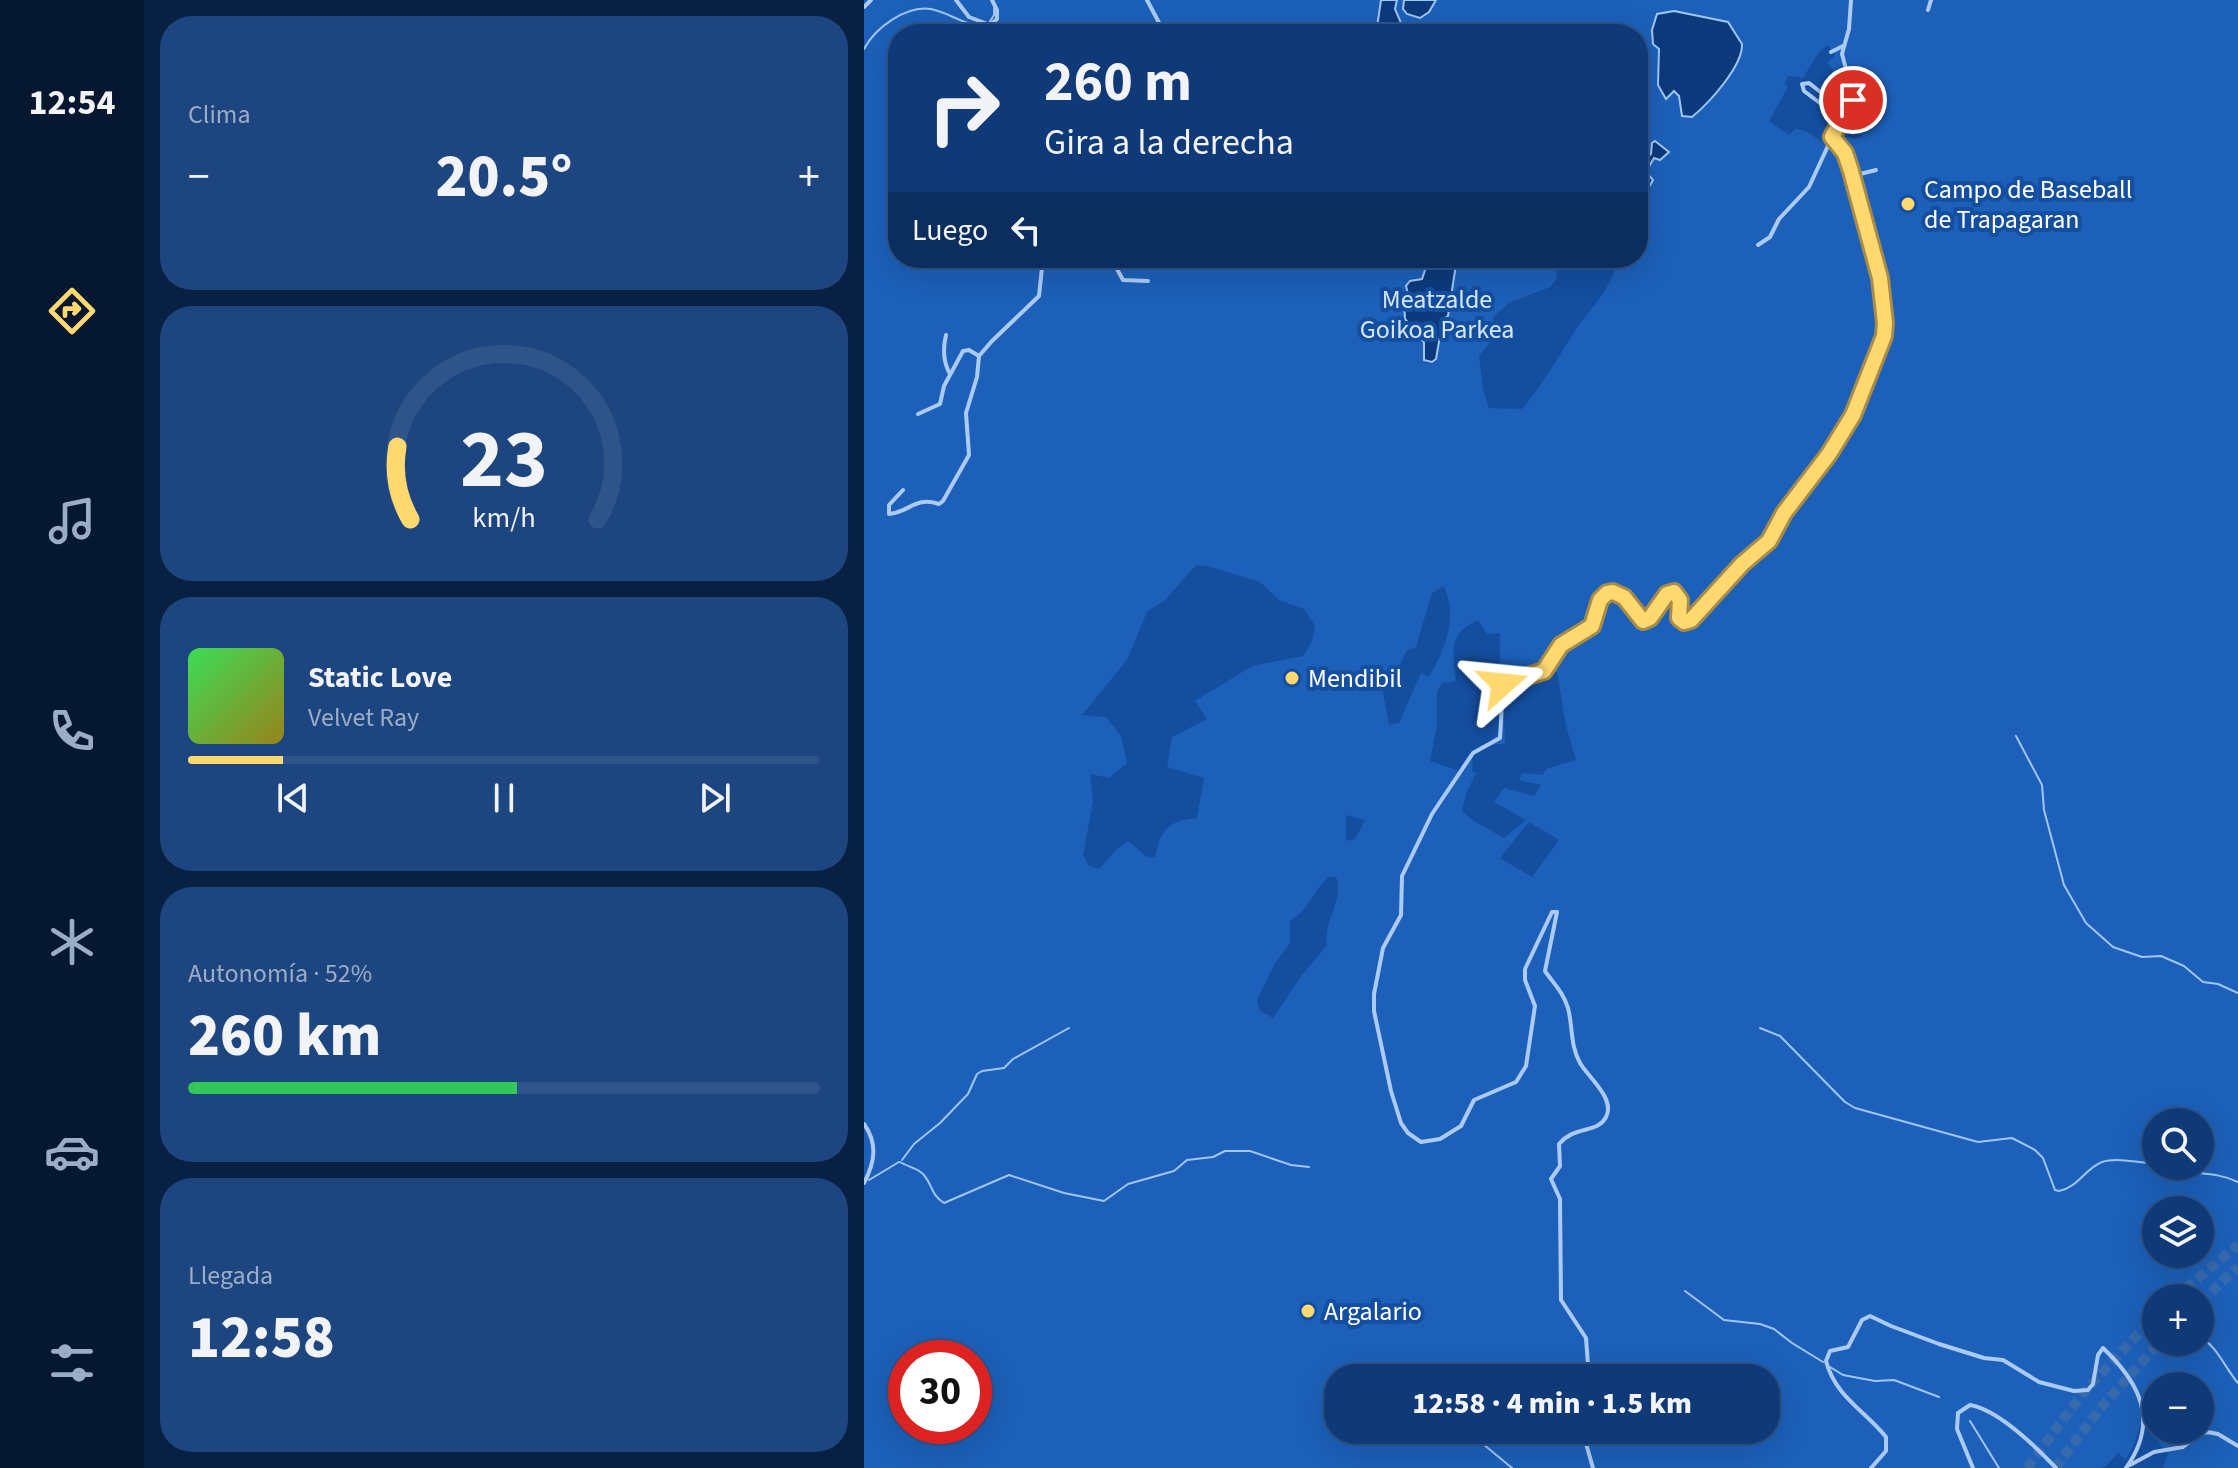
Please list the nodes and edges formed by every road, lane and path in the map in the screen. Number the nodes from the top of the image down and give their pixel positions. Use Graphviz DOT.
graph roads {
  1 [pos="871,0"];
  2 [pos="956,0"];
  3 [pos="992,0"];
  4 [pos="1147,0"];
  5 [pos="1851,0"];
  6 [pos="1931,0"];
  7 [pos="864,7"];
  8 [pos="1928,10"];
  9 [pos="987,24"];
  10 [pos="991,24"];
  11 [pos="1160,24"];
  12 [pos="1844,45"];
  13 [pos="1831,52"];
  14 [pos="1847,113"];
  15 [pos="1841,119"];
  16 [pos="1832,137"];
  17 [pos="1876,170"];
  18 [pos="1852,176"];
  19 [pos="1758,245"];
  20 [pos="1042,268"];
  21 [pos="1117,268"];
  22 [pos="1148,281"];
  23 [pos="946,335"];
  24 [pos="979,356"];
  25 [pos="950,374"];
  26 [pos="918,414"];
  27 [pos="903,490"];
  28 [pos="864,1124"];
  29 [pos="864,1183"];
  30 [pos="1588,1364"];
  31 [pos="1586,1444"];
  32 [pos="2238,1446"];
  33 [pos="1593,1468"];
  34 [pos="1871,1468"];
  35 [pos="1973,1468"];
  36 [pos="2056,1468"];
  37 [pos="2126,1468"];
  1 -- 7 [label="street"];
  2 -- 9 [label="street"];
  3 -- 10 [label="street"];
  4 -- 11 [label="street"];
  5 -- 12 [label="street"];
  6 -- 8 [label="street"];
  12 -- 13 [label="street"];
  12 -- 14 [label="street"];
  14 -- 15 [label="street"];
  14 -- 15 [label="street"];
  15 -- 16 [label="street"];
  16 -- 18 [label="street"];
  16 -- 19 [label="street"];
  17 -- 18 [label="street"];
  18 -- 30 [label="street"];
  20 -- 24 [label="street"];
  21 -- 22 [label="street"];
  23 -- 25 [label="street"];
  24 -- 25 [label="street"];
  24 -- 27 [label="street"];
  25 -- 26 [label="street"];
  28 -- 29 [label="street"];
  31 -- 33 [label="street"];
  32 -- 37 [label="street"];
  34 -- 37 [label="street"];
  35 -- 36 [label="street"];
}
